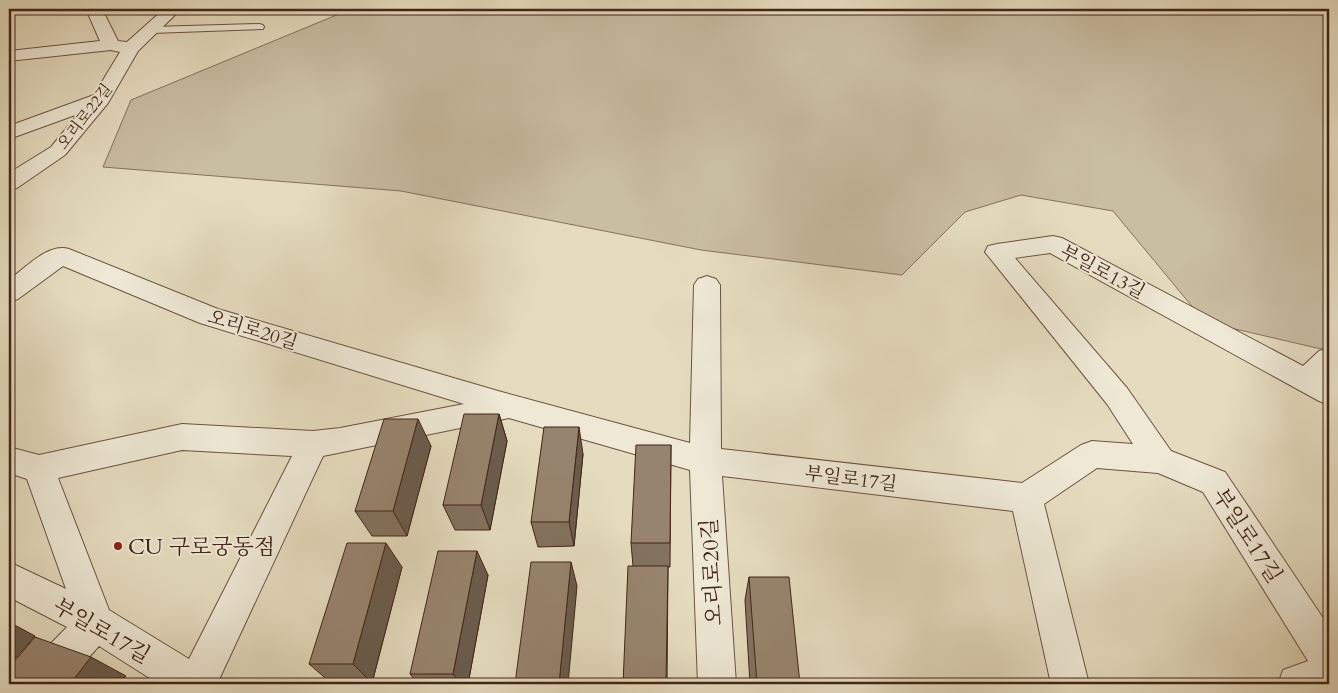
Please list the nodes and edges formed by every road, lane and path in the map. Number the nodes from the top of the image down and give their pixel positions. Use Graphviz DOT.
graph roads {
  1 [pos="94,9"];
  2 [pos="176,9"];
  3 [pos="259,26"];
  4 [pos="152,30"];
  5 [pos="111,45"];
  6 [pos="131,48"];
  7 [pos="9,56"];
  8 [pos="101,99"];
  9 [pos="9,133"];
  10 [pos="9,183"];
  11 [pos="707,285"];
  12 [pos="9,293"];
  13 [pos="1329,359"];
  14 [pos="1318,387"];
  15 [pos="512,407"];
  16 [pos="313,444"];
  17 [pos="705,460"];
  18 [pos="1160,460"];
  19 [pos="24,465"];
  20 [pos="1026,498"];
  21 [pos="9,580"];
  22 [pos="96,623"];
  23 [pos="1329,660"];
  24 [pos="1329,674"];
  25 [pos="39,684"];
  26 [pos="193,684"];
  27 [pos="197,684"];
  28 [pos="717,684"];
  29 [pos="1070,684"];
  30 [pos="1297,684"];
  1 -- 5 [label="street"];
  2 -- 4 [label="street, 오리로22길"];
  3 -- 4 [label="lane"];
  4 -- 6 [label="street, 오리로22길"];
  5 -- 6 [label="street"];
  5 -- 7 [label="street"];
  6 -- 8 [label="street, 오리로22길"];
  8 -- 9 [label="street"];
  8 -- 10 [label="street, 오리로22길"];
  11 -- 17 [label="street, 오리로20길"];
  12 -- 15 [label="street, 오리로20길"];
  13 -- 14 [label="street"];
  14 -- 18 [label="street, 부일로13길"];
  15 -- 16 [label="street, 오리로20길"];
  15 -- 17 [label="street, 오리로20길"];
  16 -- 19 [label="street, 오리로20길"];
  16 -- 27 [label="street"];
  17 -- 20 [label="street, 부일로17길"];
  17 -- 28 [label="street, 오리로20길"];
  18 -- 20 [label="street, 부일로17길"];
  18 -- 23 [label="street, 부일로17길"];
  19 -- 22 [label="street, 오리로20길"];
  20 -- 29 [label="street"];
  21 -- 22 [label="street, 부일로17길"];
  22 -- 25 [label="street"];
  22 -- 26 [label="street, 부일로17길"];
  24 -- 30 [label="street"];
}
